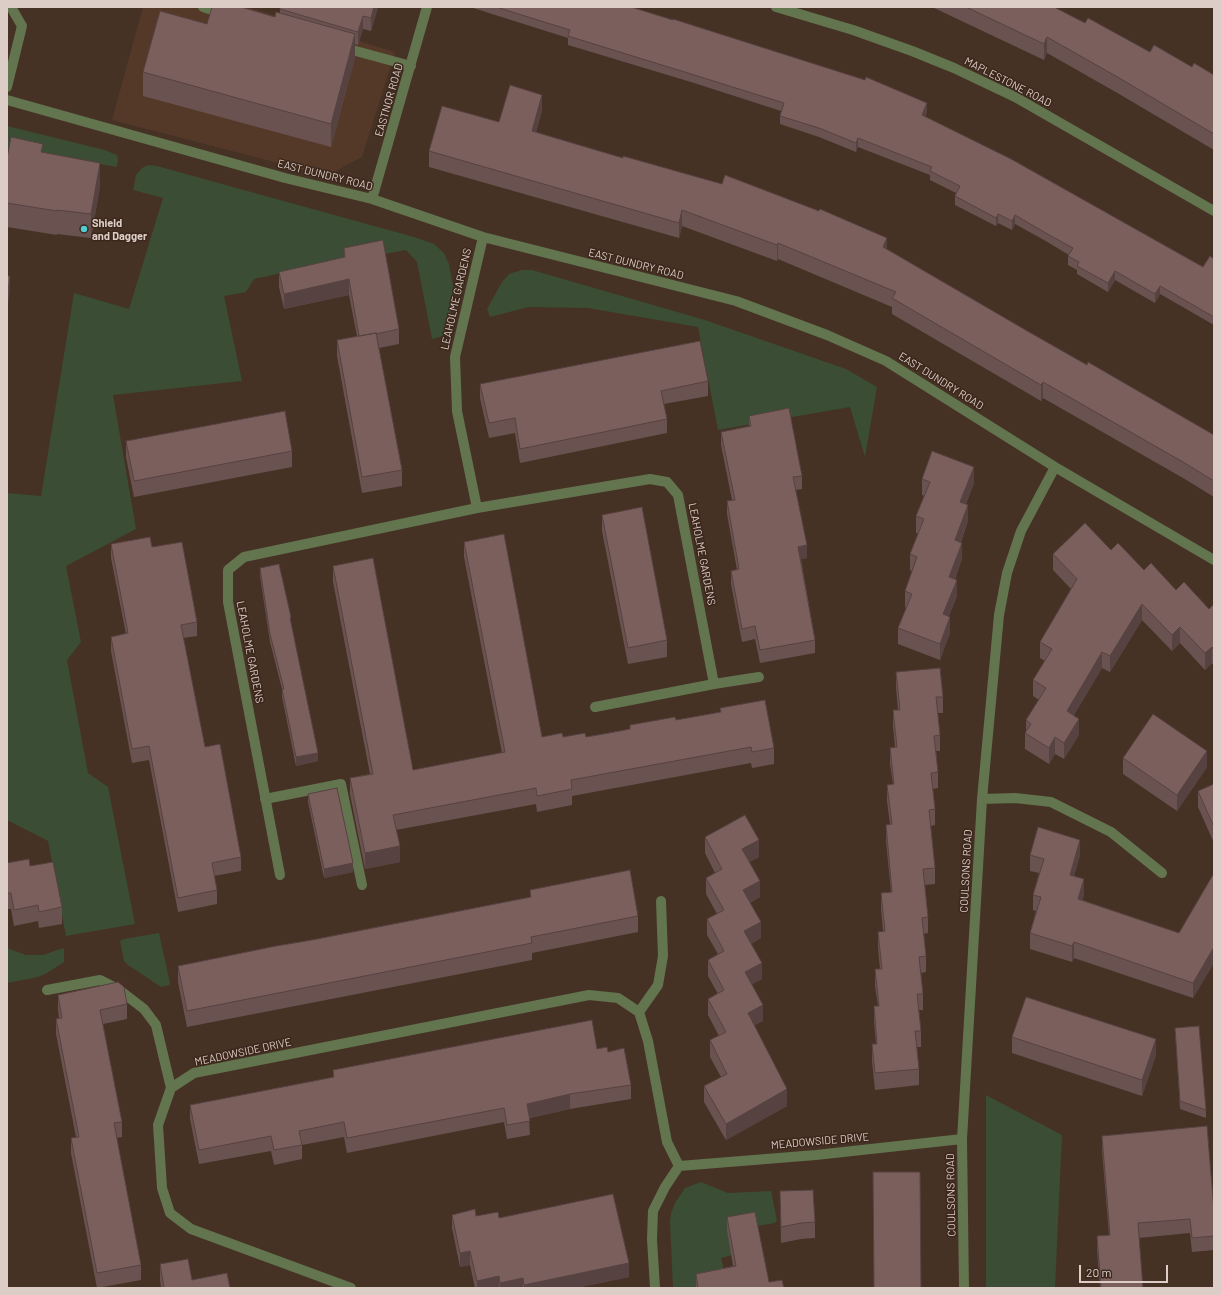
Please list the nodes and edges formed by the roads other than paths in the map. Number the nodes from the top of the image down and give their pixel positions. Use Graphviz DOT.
graph roads {
  1 [pos="203,7"];
  2 [pos="427,7"];
  3 [pos="776,7"];
  4 [pos="14,8"];
  5 [pos="233,16"];
  6 [pos="332,45"];
  7 [pos="411,66"];
  8 [pos="7,87"];
  9 [pos="7,100"];
  10 [pos="372,199"];
  11 [pos="1214,211"];
  12 [pos="483,237"];
  13 [pos="1055,467"];
  14 [pos="477,508"];
  15 [pos="1214,560"];
  16 [pos="759,677"];
  17 [pos="714,684"];
  18 [pos="595,707"];
  19 [pos="266,799"];
  20 [pos="982,799"];
  21 [pos="1162,873"];
  22 [pos="280,875"];
  23 [pos="362,885"];
  24 [pos="661,901"];
  25 [pos="47,990"];
  26 [pos="639,1012"];
  27 [pos="171,1088"];
  28 [pos="962,1139"];
  29 [pos="679,1166"];
  30 [pos="351,1288"];
  31 [pos="656,1288"];
  32 [pos="964,1288"];
  1 -- 5 [label="street"];
  2 -- 7 [label="street, EASTNOR ROAD"];
  3 -- 11 [label="street, MAPLESTONE ROAD"];
  4 -- 8 [label="street"];
  6 -- 7 [label="street"];
  7 -- 10 [label="street, EASTNOR ROAD"];
  9 -- 10 [label="street, EAST DUNDRY ROAD"];
  10 -- 12 [label="street, EAST DUNDRY ROAD"];
  12 -- 13 [label="street, EAST DUNDRY ROAD"];
  12 -- 14 [label="street, LEAHOLME GARDENS"];
  13 -- 15 [label="street, EAST DUNDRY ROAD"];
  13 -- 20 [label="street, COULSONS ROAD"];
  14 -- 17 [label="street, LEAHOLME GARDENS"];
  14 -- 19 [label="street, LEAHOLME GARDENS"];
  16 -- 17 [label="street"];
  17 -- 18 [label="street"];
  19 -- 22 [label="street, LEAHOLME GARDENS"];
  19 -- 23 [label="street"];
  20 -- 21 [label="street"];
  20 -- 28 [label="street, COULSONS ROAD"];
  24 -- 26 [label="street"];
  25 -- 27 [label="street"];
  26 -- 27 [label="street, MEADOWSIDE DRIVE"];
  26 -- 29 [label="street"];
  27 -- 30 [label="street"];
  28 -- 29 [label="street, MEADOWSIDE DRIVE"];
  28 -- 32 [label="street, COULSONS ROAD"];
  29 -- 31 [label="street"];
}
